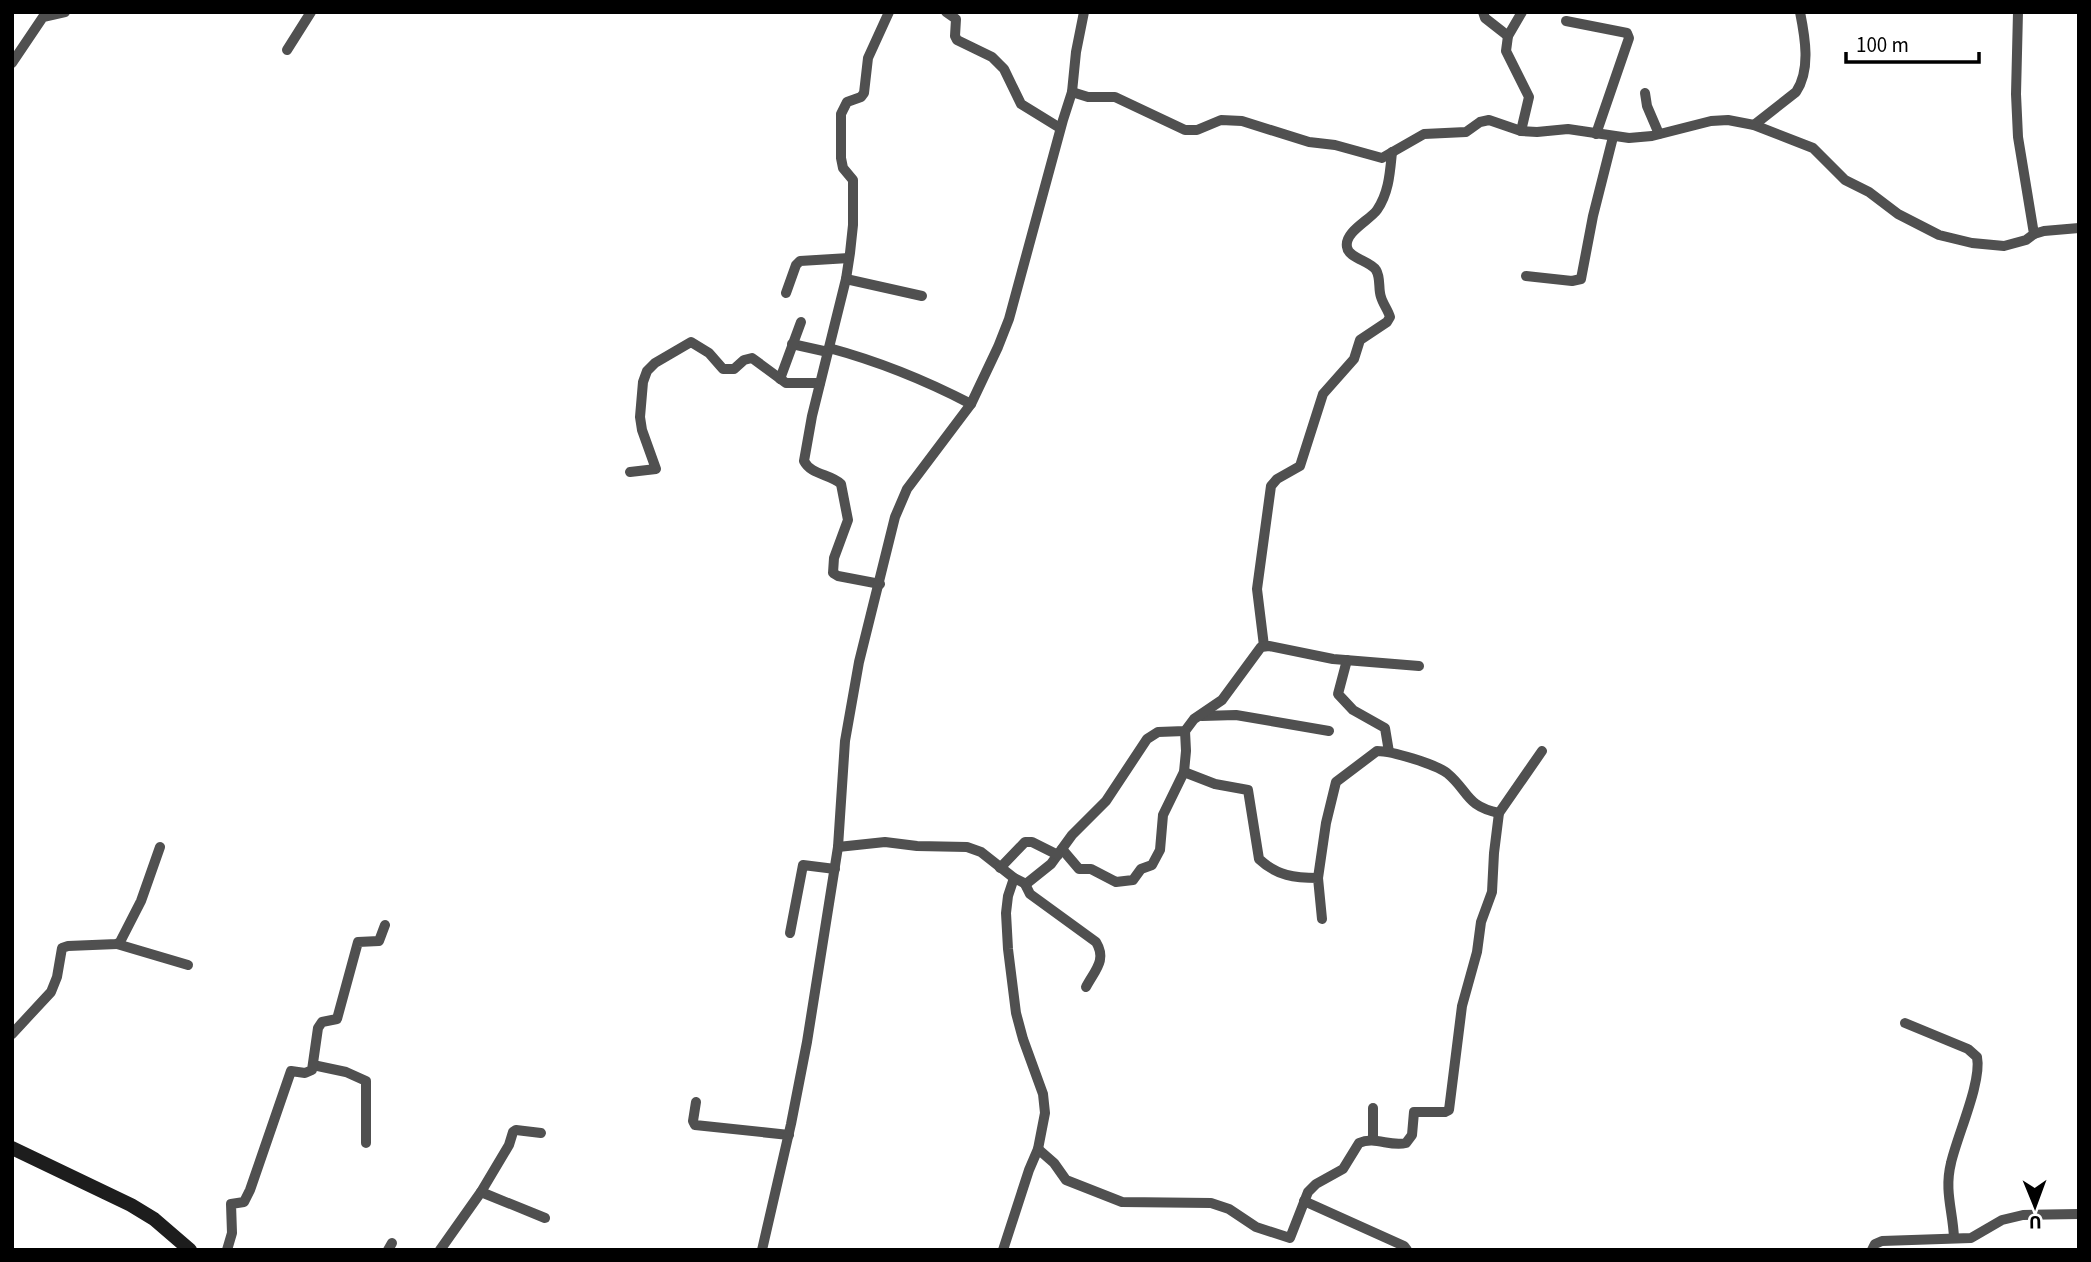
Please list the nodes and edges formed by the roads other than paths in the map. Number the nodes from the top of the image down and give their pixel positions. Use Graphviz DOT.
graph roads {
  1 [pos="65,12"];
  2 [pos="311,12"];
  3 [pos="889,12"];
  4 [pos="946,12"];
  5 [pos="1084,12"];
  6 [pos="1483,12"];
  7 [pos="1522,12"];
  8 [pos="1800,12"];
  9 [pos="2018,12"];
  10 [pos="1566,21"];
  11 [pos="1508,36"];
  12 [pos="287,50"];
  13 [pos="12,63"];
  14 [pos="1072,92"];
  15 [pos="1645,93"];
  16 [pos="1754,125"];
  17 [pos="1060,128"];
  18 [pos="1521,131"];
  19 [pos="1596,134"];
  20 [pos="1659,134"];
  21 [pos="1613,137"];
  22 [pos="1392,152"];
  23 [pos="2079,228"];
  24 [pos="2034,234"];
  25 [pos="849,258"];
  26 [pos="1526,276"];
  27 [pos="846,279"];
  28 [pos="786,293"];
  29 [pos="922,296"];
  30 [pos="801,322"];
  31 [pos="792,344"];
  32 [pos="829,350"];
  33 [pos="780,379"];
  34 [pos="820,383"];
  35 [pos="971,404"];
  36 [pos="631,472"];
  37 [pos="880,583"];
  38 [pos="1264,646"];
  39 [pos="1347,660"];
  40 [pos="1419,666"];
  41 [pos="1196,717"];
  42 [pos="1329,730"];
  43 [pos="1185,731"];
  44 [pos="1542,751"];
  45 [pos="1389,752"];
  46 [pos="1184,772"];
  47 [pos="1499,813"];
  48 [pos="160,847"];
  49 [pos="838,847"];
  50 [pos="1060,852"];
  51 [pos="1000,868"];
  52 [pos="835,869"];
  53 [pos="1014,878"];
  54 [pos="1318,878"];
  55 [pos="1025,884"];
  56 [pos="1322,919"];
  57 [pos="385,925"];
  58 [pos="790,933"];
  59 [pos="117,944"];
  60 [pos="188,965"];
  61 [pos="1086,987"];
  62 [pos="1905,1023"];
  63 [pos="12,1034"];
  64 [pos="313,1065"];
  65 [pos="696,1102"];
  66 [pos="1373,1108"];
  67 [pos="541,1133"];
  68 [pos="789,1135"];
  69 [pos="1373,1139"];
  70 [pos="366,1143"];
  71 [pos="12,1148"];
  72 [pos="1038,1149"];
  73 [pos="481,1192"];
  74 [pos="1304,1201"];
  75 [pos="2079,1214"];
  76 [pos="545,1218"];
  77 [pos="1954,1238"];
  78 [pos="190,1250"];
  79 [pos="227,1250"];
  80 [pos="440,1250"];
  81 [pos="762,1250"];
  82 [pos="1003,1250"];
  83 [pos="1408,1250"];
  84 [pos="1872,1250"];
  1 -- 13 [label="street"];
  2 -- 12 [label="street"];
  3 -- 25 [label="street"];
  4 -- 17 [label="street"];
  5 -- 14 [label="street"];
  6 -- 11 [label="street"];
  7 -- 11 [label="street"];
  8 -- 16 [label="street"];
  9 -- 24 [label="street"];
  10 -- 19 [label="street"];
  11 -- 18 [label="street"];
  14 -- 17 [label="street"];
  14 -- 22 [label="street"];
  15 -- 20 [label="street"];
  16 -- 20 [label="street"];
  16 -- 24 [label="street"];
  17 -- 35 [label="street"];
  18 -- 19 [label="street"];
  18 -- 22 [label="street"];
  19 -- 21 [label="street"];
  20 -- 21 [label="street"];
  21 -- 26 [label="street"];
  22 -- 38 [label="street"];
  23 -- 24 [label="street"];
  25 -- 27 [label="street"];
  25 -- 28 [label="street"];
  27 -- 29 [label="street"];
  27 -- 32 [label="street"];
  30 -- 31 [label="street"];
  31 -- 32 [label="street"];
  31 -- 33 [label="street"];
  32 -- 34 [label="street"];
  32 -- 35 [label="street"];
  33 -- 34 [label="street"];
  33 -- 36 [label="street"];
  34 -- 37 [label="street"];
  35 -- 37 [label="street"];
  37 -- 49 [label="street"];
  38 -- 39 [label="street"];
  38 -- 41 [label="street"];
  39 -- 40 [label="street"];
  39 -- 45 [label="street"];
  41 -- 42 [label="street"];
  41 -- 43 [label="street"];
  43 -- 46 [label="street"];
  43 -- 50 [label="street"];
  44 -- 47 [label="street"];
  45 -- 47 [label="street"];
  45 -- 54 [label="street"];
  46 -- 50 [label="street"];
  46 -- 54 [label="street"];
  47 -- 69 [label="street"];
  48 -- 59 [label="street"];
  49 -- 51 [label="street"];
  49 -- 52 [label="street"];
  50 -- 51 [label="street"];
  50 -- 55 [label="street"];
  51 -- 53 [label="street"];
  52 -- 58 [label="street"];
  52 -- 68 [label="street"];
  53 -- 55 [label="street"];
  53 -- 72 [label="street"];
  54 -- 56 [label="street"];
  55 -- 61 [label="street"];
  57 -- 64 [label="street"];
  59 -- 60 [label="street"];
  59 -- 63 [label="street"];
  62 -- 77 [label="street"];
  64 -- 70 [label="street"];
  64 -- 79 [label="street"];
  65 -- 68 [label="street"];
  66 -- 69 [label="street"];
  67 -- 73 [label="street"];
  68 -- 81 [label="street"];
  69 -- 74 [label="street"];
  71 -- 78 [label="street"];
  72 -- 74 [label="street"];
  72 -- 82 [label="street"];
  73 -- 76 [label="street"];
  73 -- 80 [label="street"];
  74 -- 83 [label="street"];
  75 -- 77 [label="street"];
  77 -- 84 [label="street"];
}
